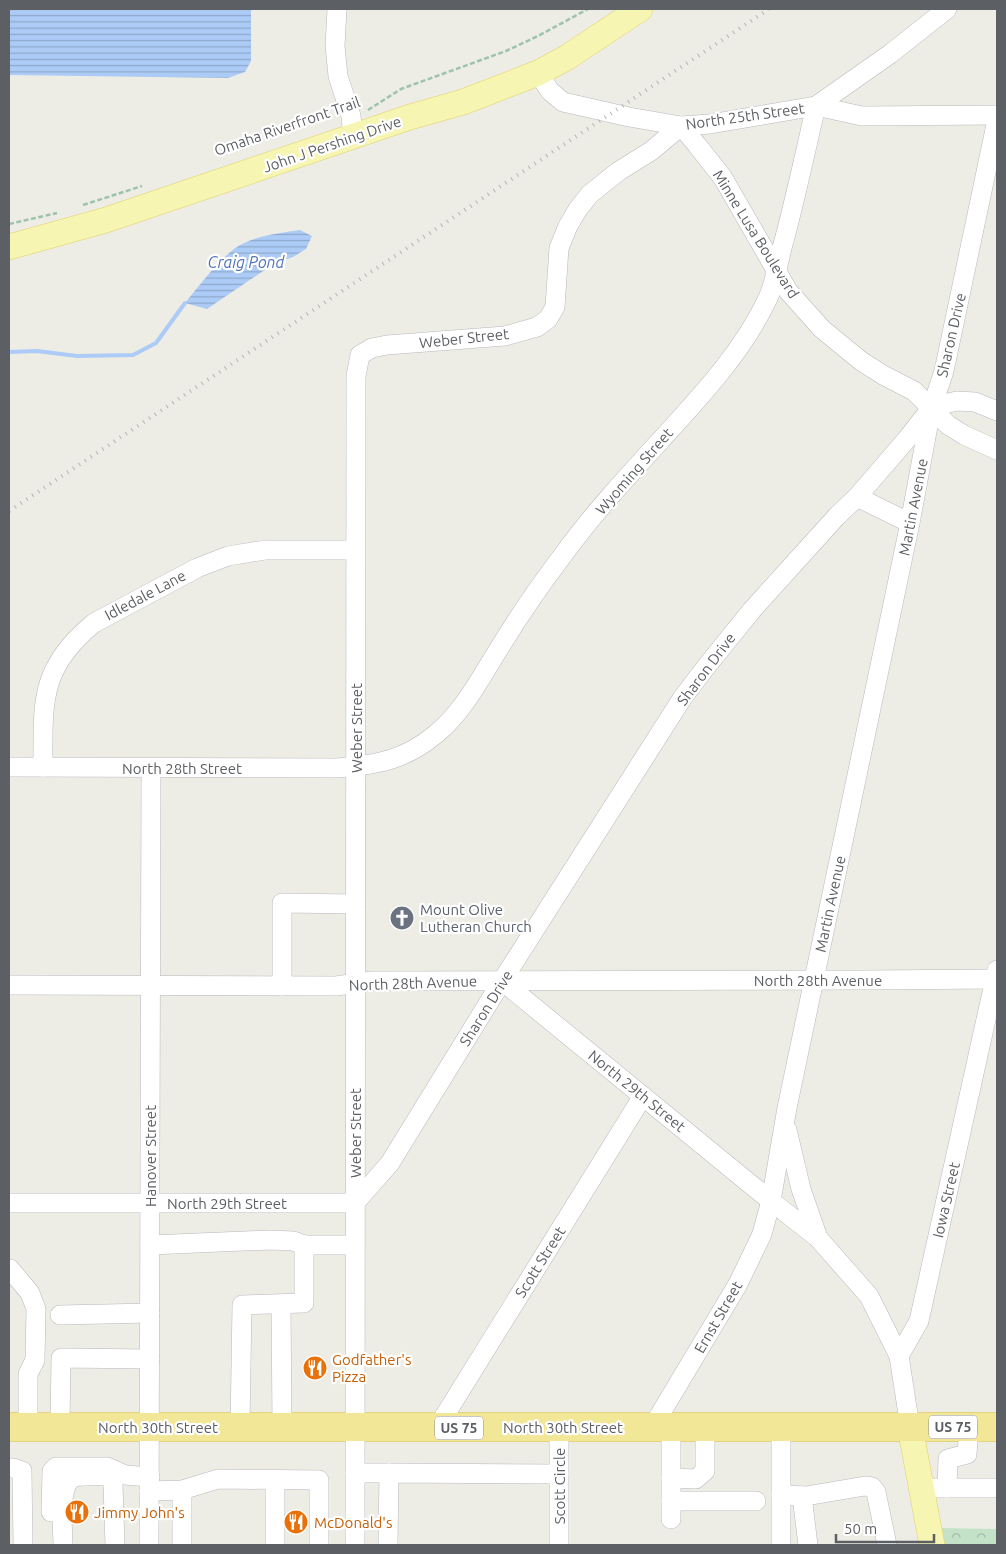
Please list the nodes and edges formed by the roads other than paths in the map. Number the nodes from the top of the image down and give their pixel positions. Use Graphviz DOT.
graph roads {
  1 [pos="337,9"];
  2 [pos="640,9"];
  3 [pos="947,9"];
  4 [pos="538,73"];
  5 [pos="816,106"];
  6 [pos="997,116"];
  7 [pos="997,120"];
  8 [pos="352,126"];
  9 [pos="680,126"];
  10 [pos="9,247"];
  11 [pos="776,270"];
  12 [pos="932,407"];
  13 [pos="997,410"];
  14 [pos="997,450"];
  15 [pos="857,497"];
  16 [pos="910,523"];
  17 [pos="356,550"];
  18 [pos="356,766"];
  19 [pos="9,767"];
  20 [pos="42,767"];
  21 [pos="151,768"];
  22 [pos="356,904"];
  23 [pos="997,976"];
  24 [pos="814,979"];
  25 [pos="502,981"];
  26 [pos="356,983"];
  27 [pos="9,985"];
  28 [pos="150,985"];
  29 [pos="282,986"];
  30 [pos="643,1096"];
  31 [pos="785,1121"];
  32 [pos="771,1202"];
  33 [pos="9,1203"];
  34 [pos="150,1203"];
  35 [pos="355,1203"];
  36 [pos="818,1238"];
  37 [pos="150,1245"];
  38 [pos="304,1245"];
  39 [pos="355,1245"];
  40 [pos="9,1269"];
  41 [pos="281,1304"];
  42 [pos="150,1314"];
  43 [pos="60,1315"];
  44 [pos="899,1356"];
  45 [pos="150,1359"];
  46 [pos="19,1427"];
  47 [pos="60,1427"];
  48 [pos="240,1427"];
  49 [pos="282,1427"];
  50 [pos="355,1427"];
  51 [pos="559,1427"];
  52 [pos="662,1427"];
  53 [pos="705,1427"];
  54 [pos="781,1427"];
  55 [pos="968,1427"];
  56 [pos="997,1427"];
  57 [pos="150,1428"];
  58 [pos="437,1428"];
  59 [pos="910,1428"];
  60 [pos="9,1468"];
  61 [pos="355,1473"];
  62 [pos="388,1473"];
  63 [pos="559,1474"];
  64 [pos="671,1478"];
  65 [pos="275,1480"];
  66 [pos="150,1484"];
  67 [pos="921,1488"];
  68 [pos="947,1488"];
  69 [pos="997,1488"];
  70 [pos="182,1490"];
  71 [pos="319,1491"];
  72 [pos="781,1495"];
  73 [pos="802,1496"];
  74 [pos="756,1501"];
  75 [pos="23,1545"];
  76 [pos="50,1545"];
  77 [pos="63,1545"];
  78 [pos="116,1545"];
  79 [pos="149,1545"];
  80 [pos="182,1545"];
  81 [pos="275,1545"];
  82 [pos="311,1545"];
  83 [pos="319,1545"];
  84 [pos="355,1545"];
  85 [pos="388,1545"];
  86 [pos="560,1545"];
  87 [pos="781,1545"];
  88 [pos="808,1545"];
  89 [pos="887,1545"];
  90 [pos="932,1545"];
  1 -- 8 [label="street"];
  2 -- 4 [label="main road, John J Pershing Drive"];
  3 -- 5 [label="street"];
  4 -- 8 [label="main road, John J Pershing Drive"];
  4 -- 9 [label="street, North 25th Street"];
  5 -- 6 [label="street, North 25th Street"];
  5 -- 9 [label="street, North 25th Street"];
  5 -- 11 [label="street, Wyoming Street"];
  7 -- 12 [label="street, Sharon Drive"];
  8 -- 10 [label="main road, John J Pershing Drive"];
  9 -- 11 [label="street, Minne Lusa Boulevard"];
  9 -- 17 [label="street, Weber Street"];
  11 -- 12 [label="street, Minne Lusa Boulevard"];
  11 -- 18 [label="street, Wyoming Street"];
  12 -- 13 [label="street"];
  12 -- 14 [label="street, Minne Lusa Boulevard"];
  12 -- 15 [label="street, Sharon Drive"];
  12 -- 16 [label="street, Martin Avenue"];
  15 -- 16 [label="street"];
  15 -- 25 [label="street, Sharon Drive"];
  16 -- 24 [label="street, Martin Avenue"];
  17 -- 18 [label="street, Weber Street"];
  17 -- 20 [label="street, Idledale Lane"];
  18 -- 21 [label="street, North 28th Street"];
  18 -- 22 [label="street, Weber Street"];
  19 -- 20 [label="street, North 28th Street"];
  20 -- 21 [label="street, North 28th Street"];
  21 -- 28 [label="street, Hanover Street"];
  22 -- 26 [label="street, Weber Street"];
  22 -- 29 [label="street"];
  23 -- 24 [label="street, North 28th Avenue"];
  23 -- 44 [label="street, Iowa Street"];
  24 -- 25 [label="street, North 28th Avenue"];
  24 -- 31 [label="street, Martin Avenue"];
  25 -- 26 [label="street, North 28th Avenue"];
  25 -- 30 [label="street, North 29th Street"];
  25 -- 35 [label="street, Sharon Drive"];
  26 -- 29 [label="street, North 28th Avenue"];
  26 -- 35 [label="street, Weber Street"];
  27 -- 28 [label="street, North 28th Avenue"];
  28 -- 29 [label="street, North 28th Avenue"];
  28 -- 34 [label="street, Hanover Street"];
  30 -- 32 [label="street, North 29th Street"];
  30 -- 58 [label="street, Scott Street"];
  31 -- 32 [label="street, Martin Avenue"];
  31 -- 36 [label="street"];
  32 -- 36 [label="street"];
  32 -- 52 [label="street, Ernst Street"];
  33 -- 34 [label="street, North 29th Street"];
  34 -- 35 [label="street, North 29th Street"];
  34 -- 37 [label="street, Hanover Street"];
  35 -- 39 [label="street, Weber Street"];
  36 -- 44 [label="street"];
  37 -- 38 [label="street"];
  37 -- 42 [label="street, Hanover Street"];
  38 -- 39 [label="street"];
  38 -- 41 [label="street"];
  39 -- 50 [label="street, Weber Street"];
  40 -- 46 [label="street"];
  41 -- 48 [label="street"];
  41 -- 49 [label="street"];
  42 -- 43 [label="street"];
  42 -- 45 [label="street, Hanover Street"];
  44 -- 59 [label="street"];
  45 -- 47 [label="street"];
  45 -- 57 [label="street, Hanover Street"];
  46 -- 47 [label="highway, North 30th Street / US 75"];
  47 -- 57 [label="highway, North 30th Street / US 75"];
  48 -- 49 [label="highway, North 30th Street / US 75"];
  48 -- 57 [label="highway, North 30th Street / US 75"];
  49 -- 50 [label="highway, North 30th Street / US 75"];
  50 -- 58 [label="highway, North 30th Street / US 75"];
  50 -- 61 [label="street, Weber Street"];
  51 -- 52 [label="highway, North 30th Street / US 75"];
  51 -- 58 [label="highway, North 30th Street / US 75"];
  51 -- 63 [label="street, Scott Circle"];
  52 -- 53 [label="highway, North 30th Street / US 75"];
  52 -- 64 [label="street"];
  53 -- 54 [label="highway, North 30th Street / US 75"];
  53 -- 64 [label="street"];
  54 -- 59 [label="highway, North 30th Street / US 75"];
  54 -- 72 [label="street"];
  55 -- 56 [label="highway, North 30th Street / US 75"];
  55 -- 59 [label="highway, North 30th Street / US 75"];
  55 -- 68 [label="street"];
  57 -- 66 [label="street, Hanover Street"];
  59 -- 67 [label="main road"];
  60 -- 75 [label="street"];
  61 -- 62 [label="street"];
  61 -- 84 [label="street, Weber Street"];
  62 -- 63 [label="street"];
  62 -- 85 [label="street"];
  63 -- 86 [label="street, Scott Circle"];
  64 -- 74 [label="street"];
  65 -- 70 [label="street"];
  65 -- 71 [label="street"];
  65 -- 81 [label="street"];
  66 -- 70 [label="street"];
  66 -- 76 [label="street"];
  66 -- 79 [label="street, Hanover Street"];
  67 -- 68 [label="street"];
  67 -- 90 [label="main road"];
  68 -- 69 [label="street"];
  70 -- 80 [label="street"];
  71 -- 82 [label="street"];
  71 -- 83 [label="street"];
  72 -- 73 [label="street"];
  72 -- 87 [label="street"];
  73 -- 88 [label="street"];
  73 -- 89 [label="street"];
  77 -- 78 [label="street"];
}
